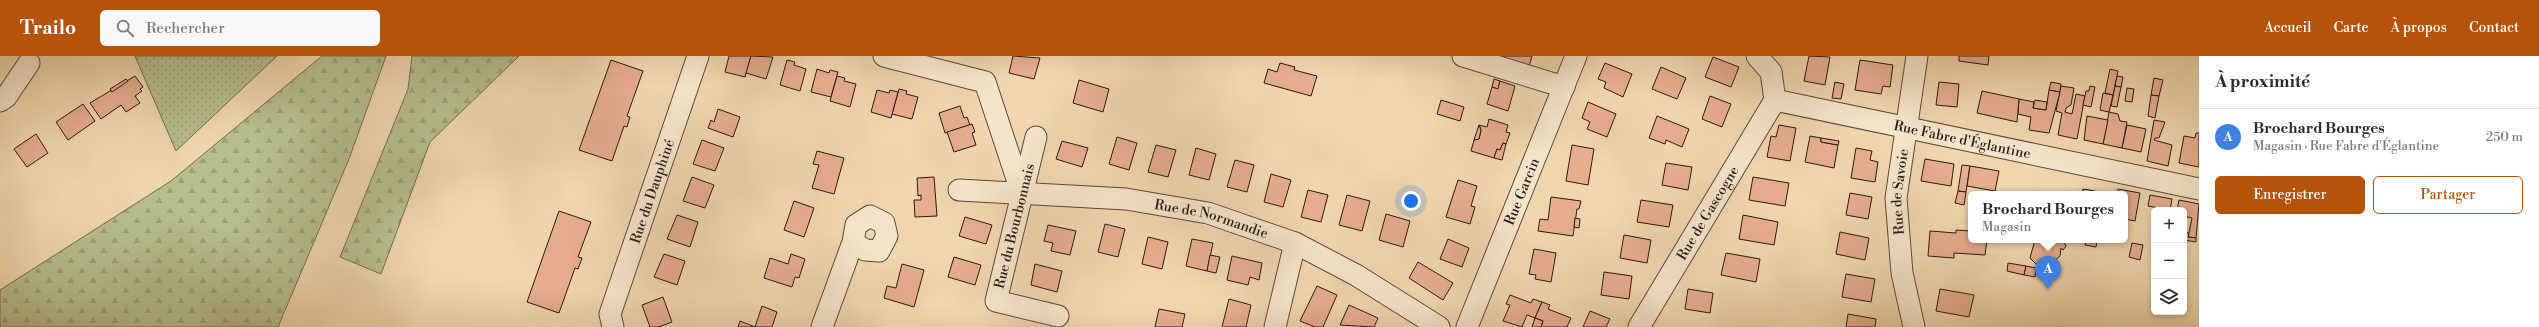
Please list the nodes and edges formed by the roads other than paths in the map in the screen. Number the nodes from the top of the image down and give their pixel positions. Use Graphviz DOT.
graph roads {
  1 [pos="698,56"];
  2 [pos="884,56"];
  3 [pos="1463,56"];
  4 [pos="1576,56"];
  5 [pos="1756,56"];
  6 [pos="1917,56"];
  7 [pos="29,63"];
  8 [pos="1564,87"];
  9 [pos="0,100"];
  10 [pos="1775,100"];
  11 [pos="1905,126"];
  12 [pos="1036,137"];
  13 [pos="2199,189"];
  14 [pos="959,190"];
  15 [pos="1022,194"];
  16 [pos="853,242"];
  17 [pos="1295,243"];
  18 [pos="1058,316"];
  19 [pos="613,327"];
  20 [pos="822,327"];
  21 [pos="1276,327"];
  22 [pos="1439,327"];
  23 [pos="1467,327"];
  24 [pos="1639,327"];
  25 [pos="1914,327"];
  1 -- 19 [label="street, Rue du Dauphiné"];
  2 -- 15 [label="street"];
  3 -- 8 [label="street"];
  4 -- 8 [label="street, Rue Garcin"];
  5 -- 10 [label="street"];
  6 -- 11 [label="street, Rue de Savoie"];
  7 -- 9 [label="street"];
  8 -- 23 [label="street, Rue Garcin"];
  10 -- 11 [label="street, Rue Fabre d'Églantine"];
  10 -- 24 [label="street, Rue de Gascogne"];
  11 -- 13 [label="street, Rue Fabre d'Églantine"];
  11 -- 25 [label="street, Rue de Savoie"];
  12 -- 15 [label="street, Rue du Bourbonnais"];
  14 -- 15 [label="street, Rue de Normandie"];
  15 -- 17 [label="street, Rue de Normandie"];
  15 -- 18 [label="street, Rue du Bourbonnais"];
  16 -- 20 [label="street"];
  17 -- 21 [label="street"];
  17 -- 22 [label="street, Rue de Normandie"];
}
